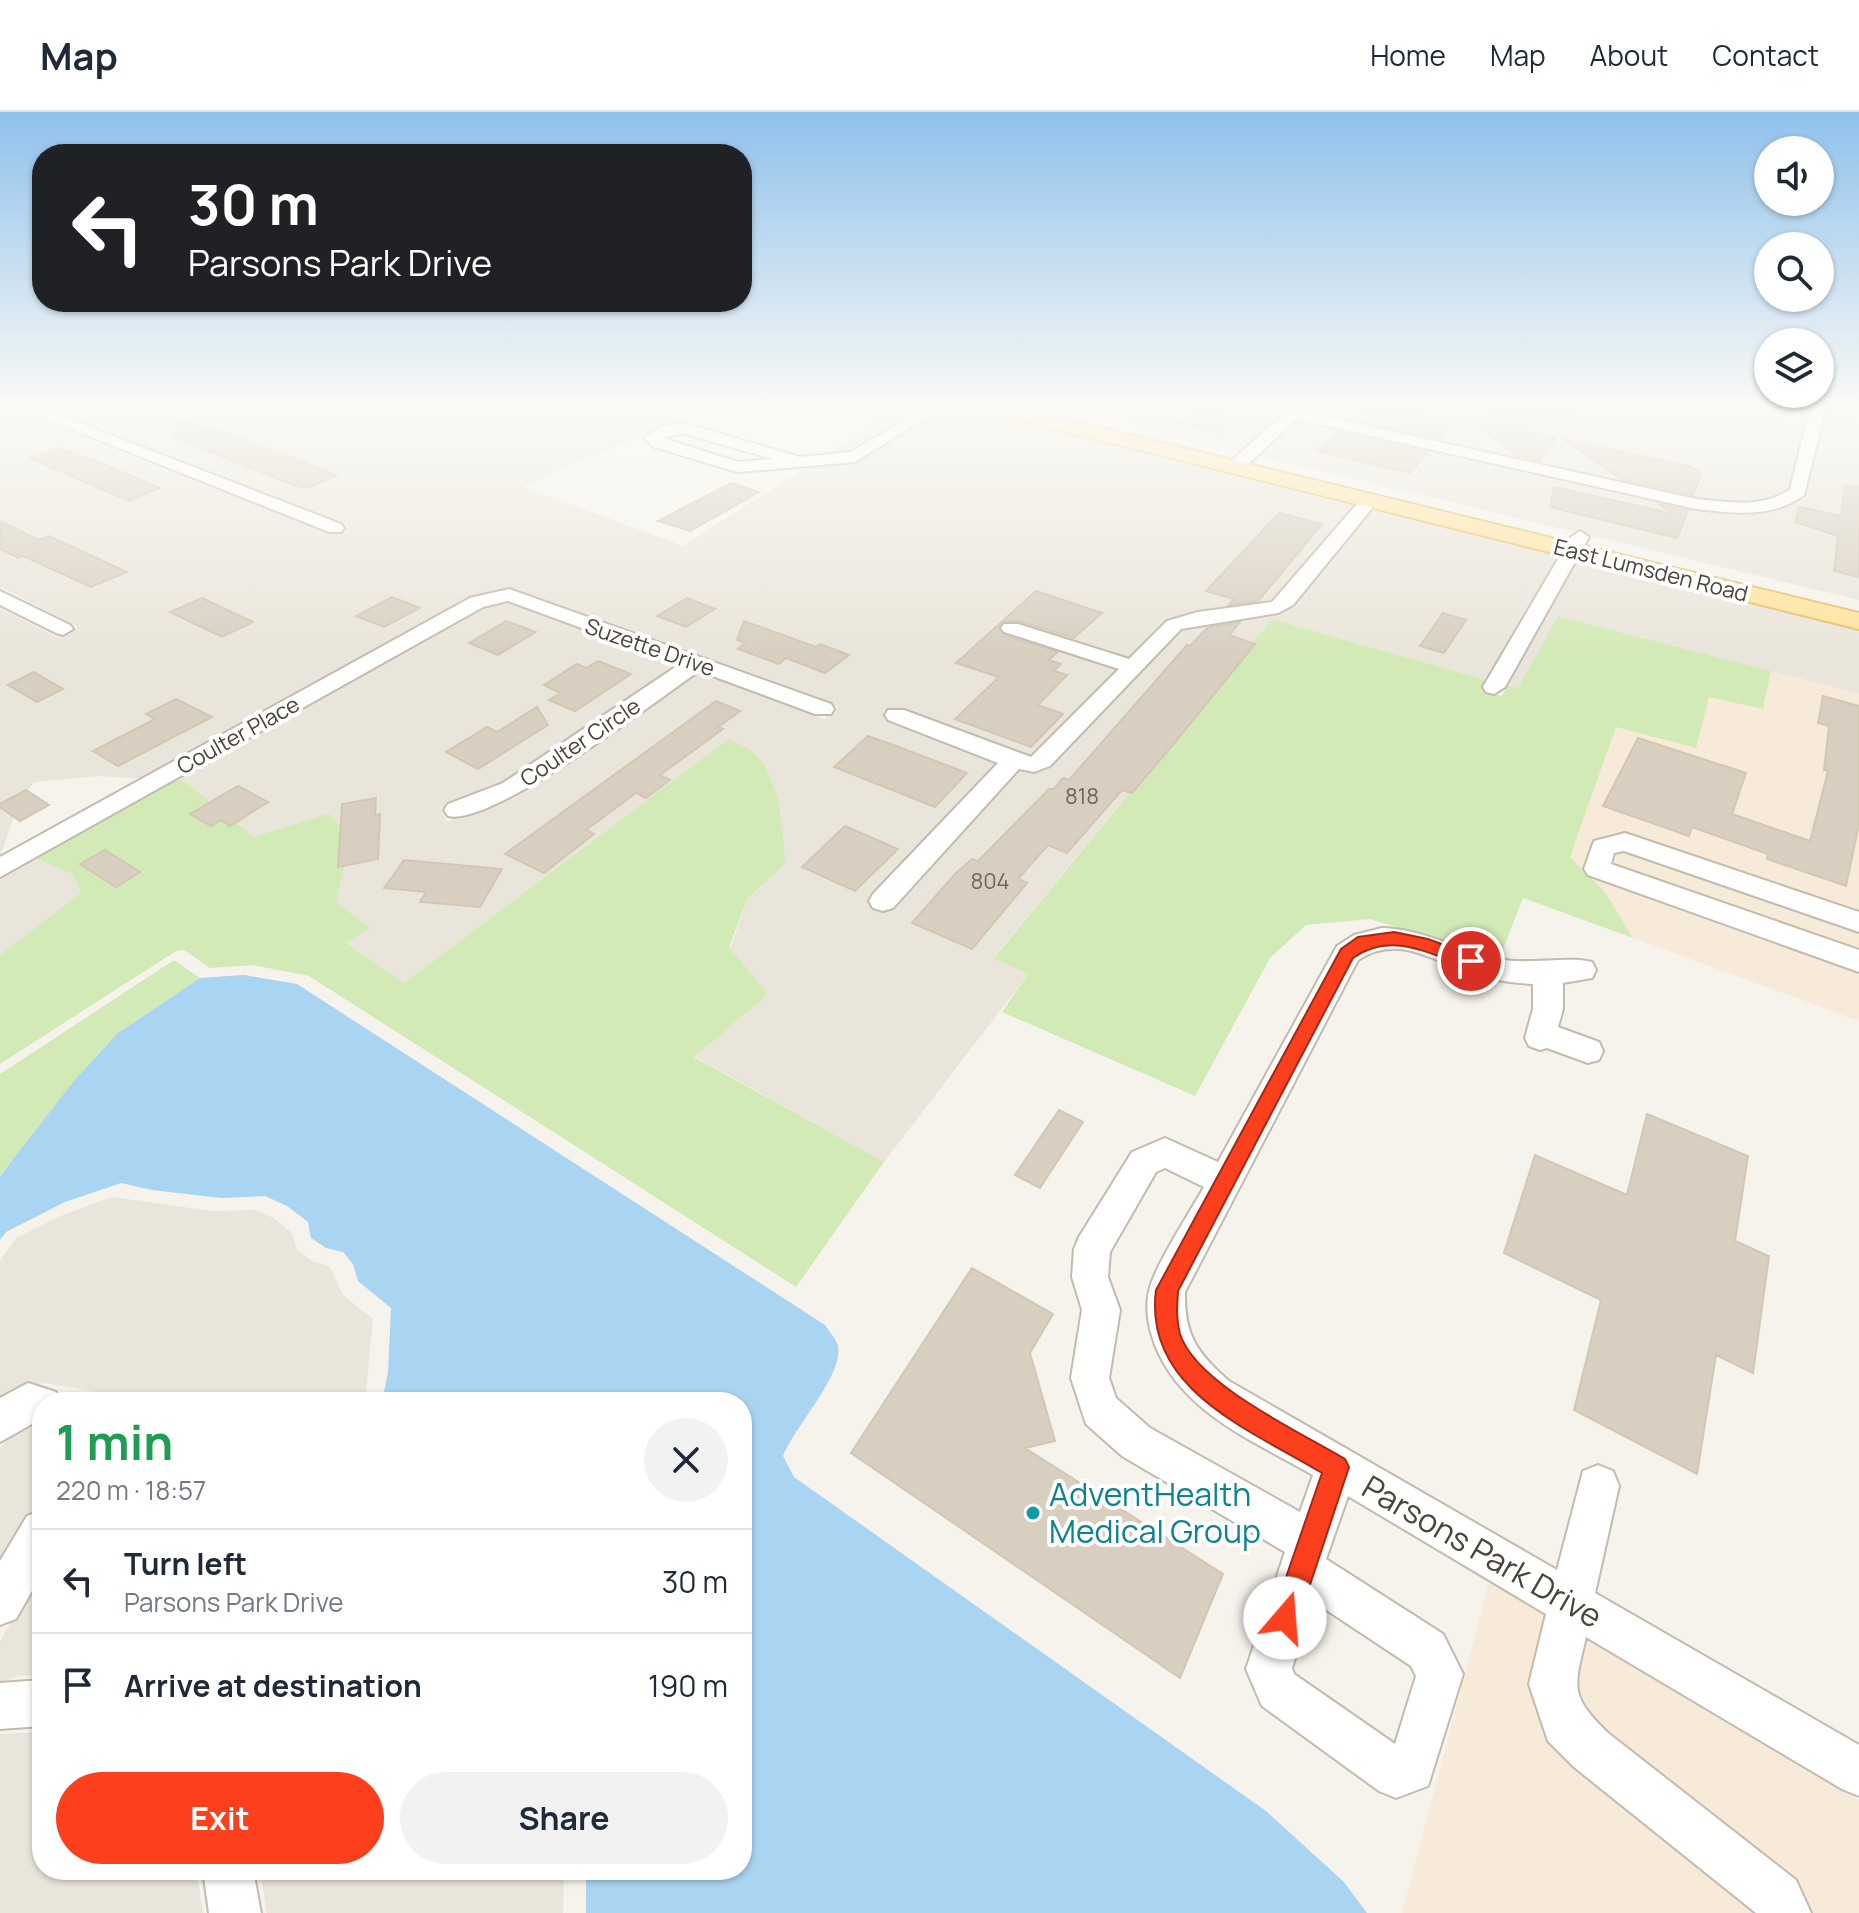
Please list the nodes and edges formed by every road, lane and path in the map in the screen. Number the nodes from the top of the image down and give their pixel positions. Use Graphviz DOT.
graph roads {
  1 [pos="233,488"];
  2 [pos="1326,488"];
  3 [pos="1347,488"];
  4 [pos="1624,488"];
  5 [pos="1799,488"];
  6 [pos="1369,501"];
  7 [pos="335,528"];
  8 [pos="1576,544"];
  9 [pos="0,597"];
  10 [pos="477,602"];
  11 [pos="1859,605"];
  12 [pos="1859,621"];
  13 [pos="1011,628"];
  14 [pos="63,629"];
  15 [pos="697,663"];
  16 [pos="1133,667"];
  17 [pos="1494,687"];
  18 [pos="823,709"];
  19 [pos="896,715"];
  20 [pos="1014,761"];
  21 [pos="457,810"];
  22 [pos="0,868"];
  23 [pos="883,901"];
  24 [pos="1859,922"];
  25 [pos="1859,961"];
  26 [pos="1588,1051"];
  27 [pos="1224,1181"];
  28 [pos="32,1404"];
  29 [pos="0,1422"];
  30 [pos="1337,1467"];
  31 [pos="1598,1486"];
  32 [pos="32,1548"];
  33 [pos="0,1603"];
  34 [pos="1571,1604"];
  35 [pos="32,1704"];
  36 [pos="0,1706"];
  37 [pos="1859,1772"];
  38 [pos="230,1880"];
  39 [pos="235,1913"];
  40 [pos="1785,1913"];
  1 -- 7 [label="street"];
  2 -- 6 [label="main road, East Lumsden Road"];
  3 -- 8 [label="main road, East Lumsden Road"];
  4 -- 5 [label="street"];
  6 -- 8 [label="main road, East Lumsden Road"];
  6 -- 16 [label="street"];
  8 -- 11 [label="main road, East Lumsden Road"];
  8 -- 12 [label="main road, East Lumsden Road"];
  8 -- 17 [label="street"];
  9 -- 14 [label="street"];
  10 -- 15 [label="street, Suzette Drive"];
  10 -- 22 [label="street, Coulter Place"];
  13 -- 16 [label="street"];
  15 -- 18 [label="street, Suzette Drive"];
  15 -- 21 [label="street, Coulter Circle"];
  16 -- 20 [label="street"];
  19 -- 20 [label="street"];
  20 -- 23 [label="street"];
  24 -- 25 [label="street"];
  26 -- 27 [label="street, Parsons Park Drive"];
  27 -- 30 [label="street, Parsons Park Drive"];
  27 -- 30 [label="street"];
  28 -- 29 [label="street"];
  30 -- 34 [label="street, Parsons Park Drive"];
  31 -- 34 [label="street"];
  32 -- 33 [label="street"];
  34 -- 37 [label="street, Parsons Park Drive"];
  34 -- 40 [label="street"];
  35 -- 36 [label="street"];
  38 -- 39 [label="street"];
}
